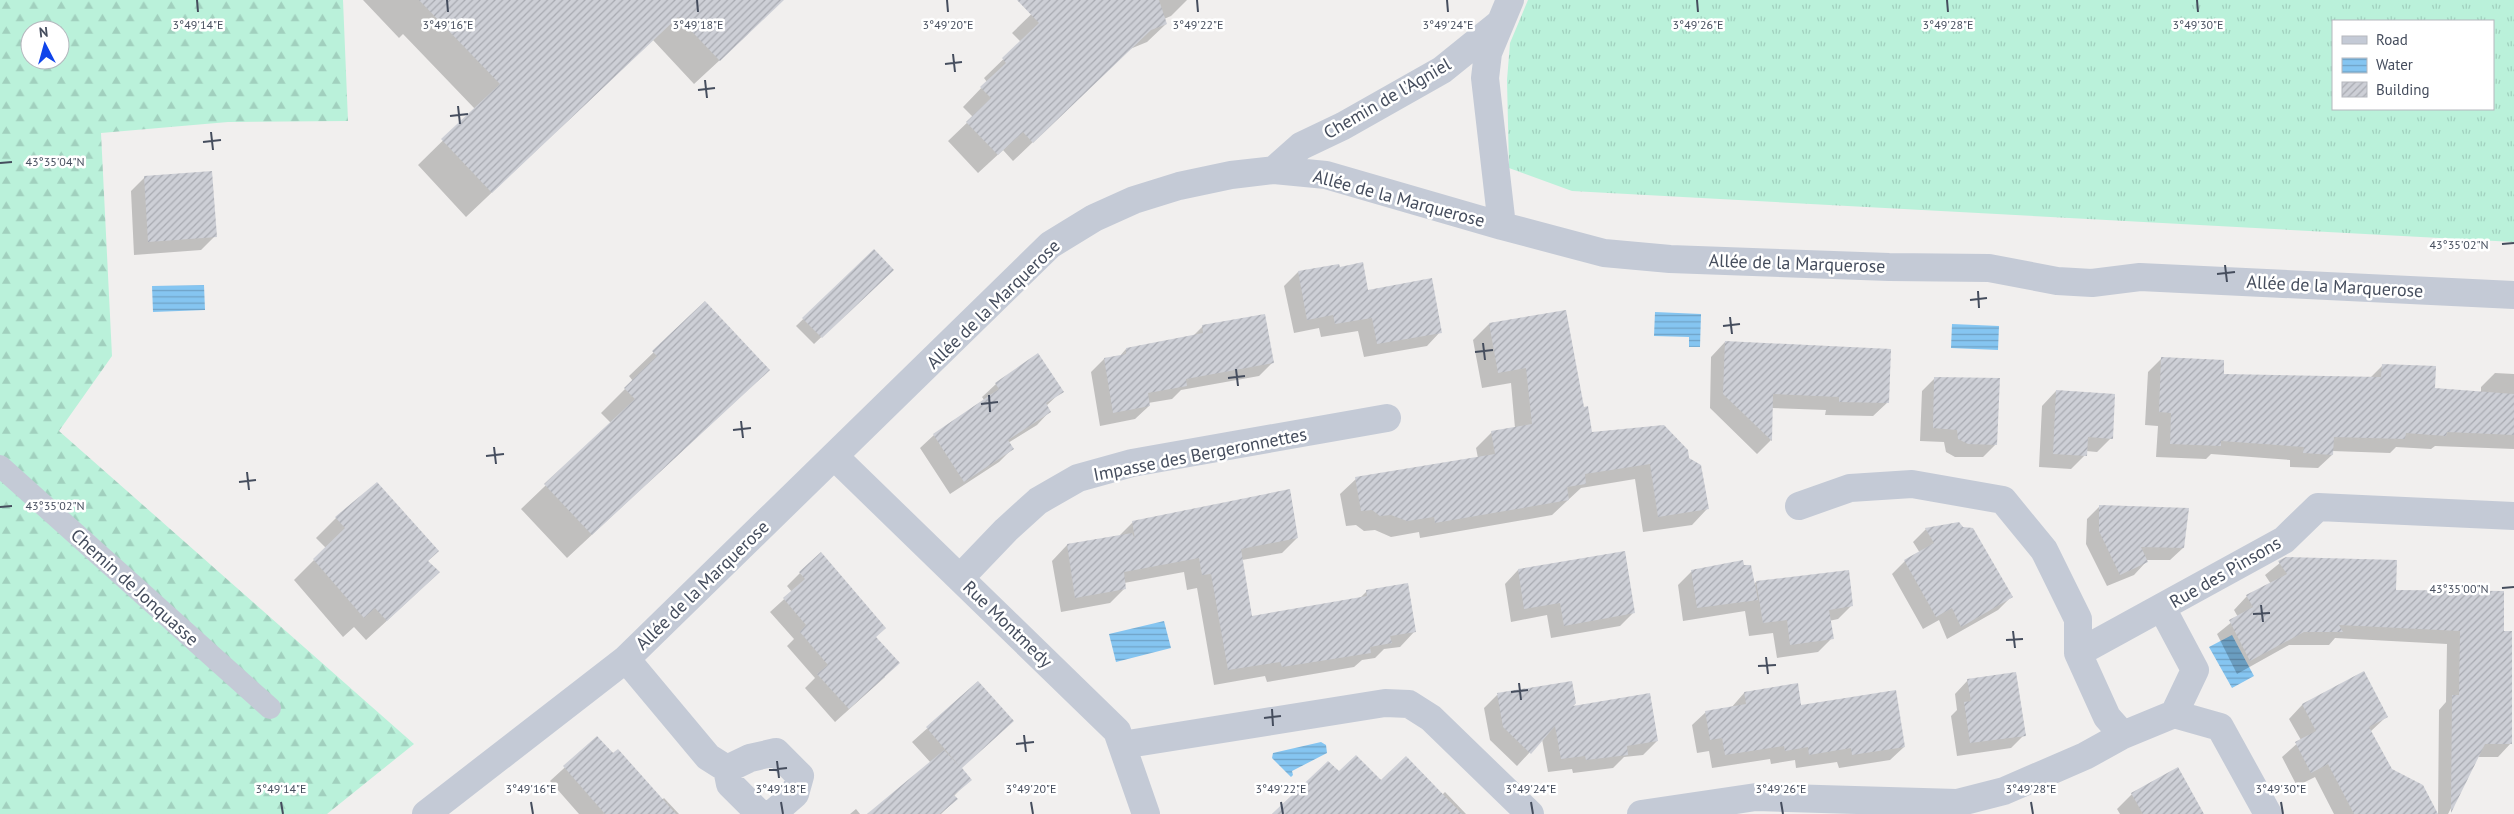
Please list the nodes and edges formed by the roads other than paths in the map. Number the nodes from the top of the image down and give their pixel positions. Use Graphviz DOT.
graph roads {
  1 [pos="1504,12"];
  2 [pos="1274,170"];
  3 [pos="1502,226"];
  4 [pos="2514,295"];
  5 [pos="1386,418"];
  6 [pos="835,456"];
  7 [pos="0,466"];
  8 [pos="1799,506"];
  9 [pos="2514,516"];
  10 [pos="960,578"];
  11 [pos="2162,608"];
  12 [pos="2078,653"];
  13 [pos="626,659"];
  14 [pos="270,708"];
  15 [pos="2174,714"];
  16 [pos="2123,735"];
  17 [pos="1122,745"];
  18 [pos="727,769"];
  19 [pos="1656,813"];
  20 [pos="426,814"];
  21 [pos="760,814"];
  22 [pos="772,814"];
  23 [pos="1146,814"];
  24 [pos="1530,814"];
  25 [pos="2268,814"];
  1 -- 2 [label="street, Chemin de l'Agniel"];
  1 -- 3 [label="street, Chemin de l'Agniel"];
  2 -- 3 [label="street, Allée de la Marquerose"];
  2 -- 6 [label="street, Allée de la Marquerose"];
  3 -- 4 [label="street, Allée de la Marquerose"];
  5 -- 10 [label="street, Impasse des Bergeronnettes"];
  6 -- 10 [label="street, Rue Montmedy"];
  6 -- 13 [label="street, Allée de la Marquerose"];
  7 -- 14 [label="lane, Chemin de Jonquasse"];
  8 -- 12 [label="street"];
  9 -- 11 [label="street, Rue des Pinsons"];
  10 -- 17 [label="street, Rue Montmedy"];
  11 -- 12 [label="street"];
  11 -- 15 [label="street, Rue des Pinsons"];
  12 -- 16 [label="street"];
  13 -- 18 [label="street"];
  13 -- 20 [label="street, Allée de la Marquerose"];
  15 -- 16 [label="street"];
  15 -- 25 [label="street"];
  16 -- 19 [label="street"];
  17 -- 23 [label="street, Rue Montmedy"];
  17 -- 24 [label="street"];
  18 -- 21 [label="street"];
  18 -- 22 [label="street"];
}
